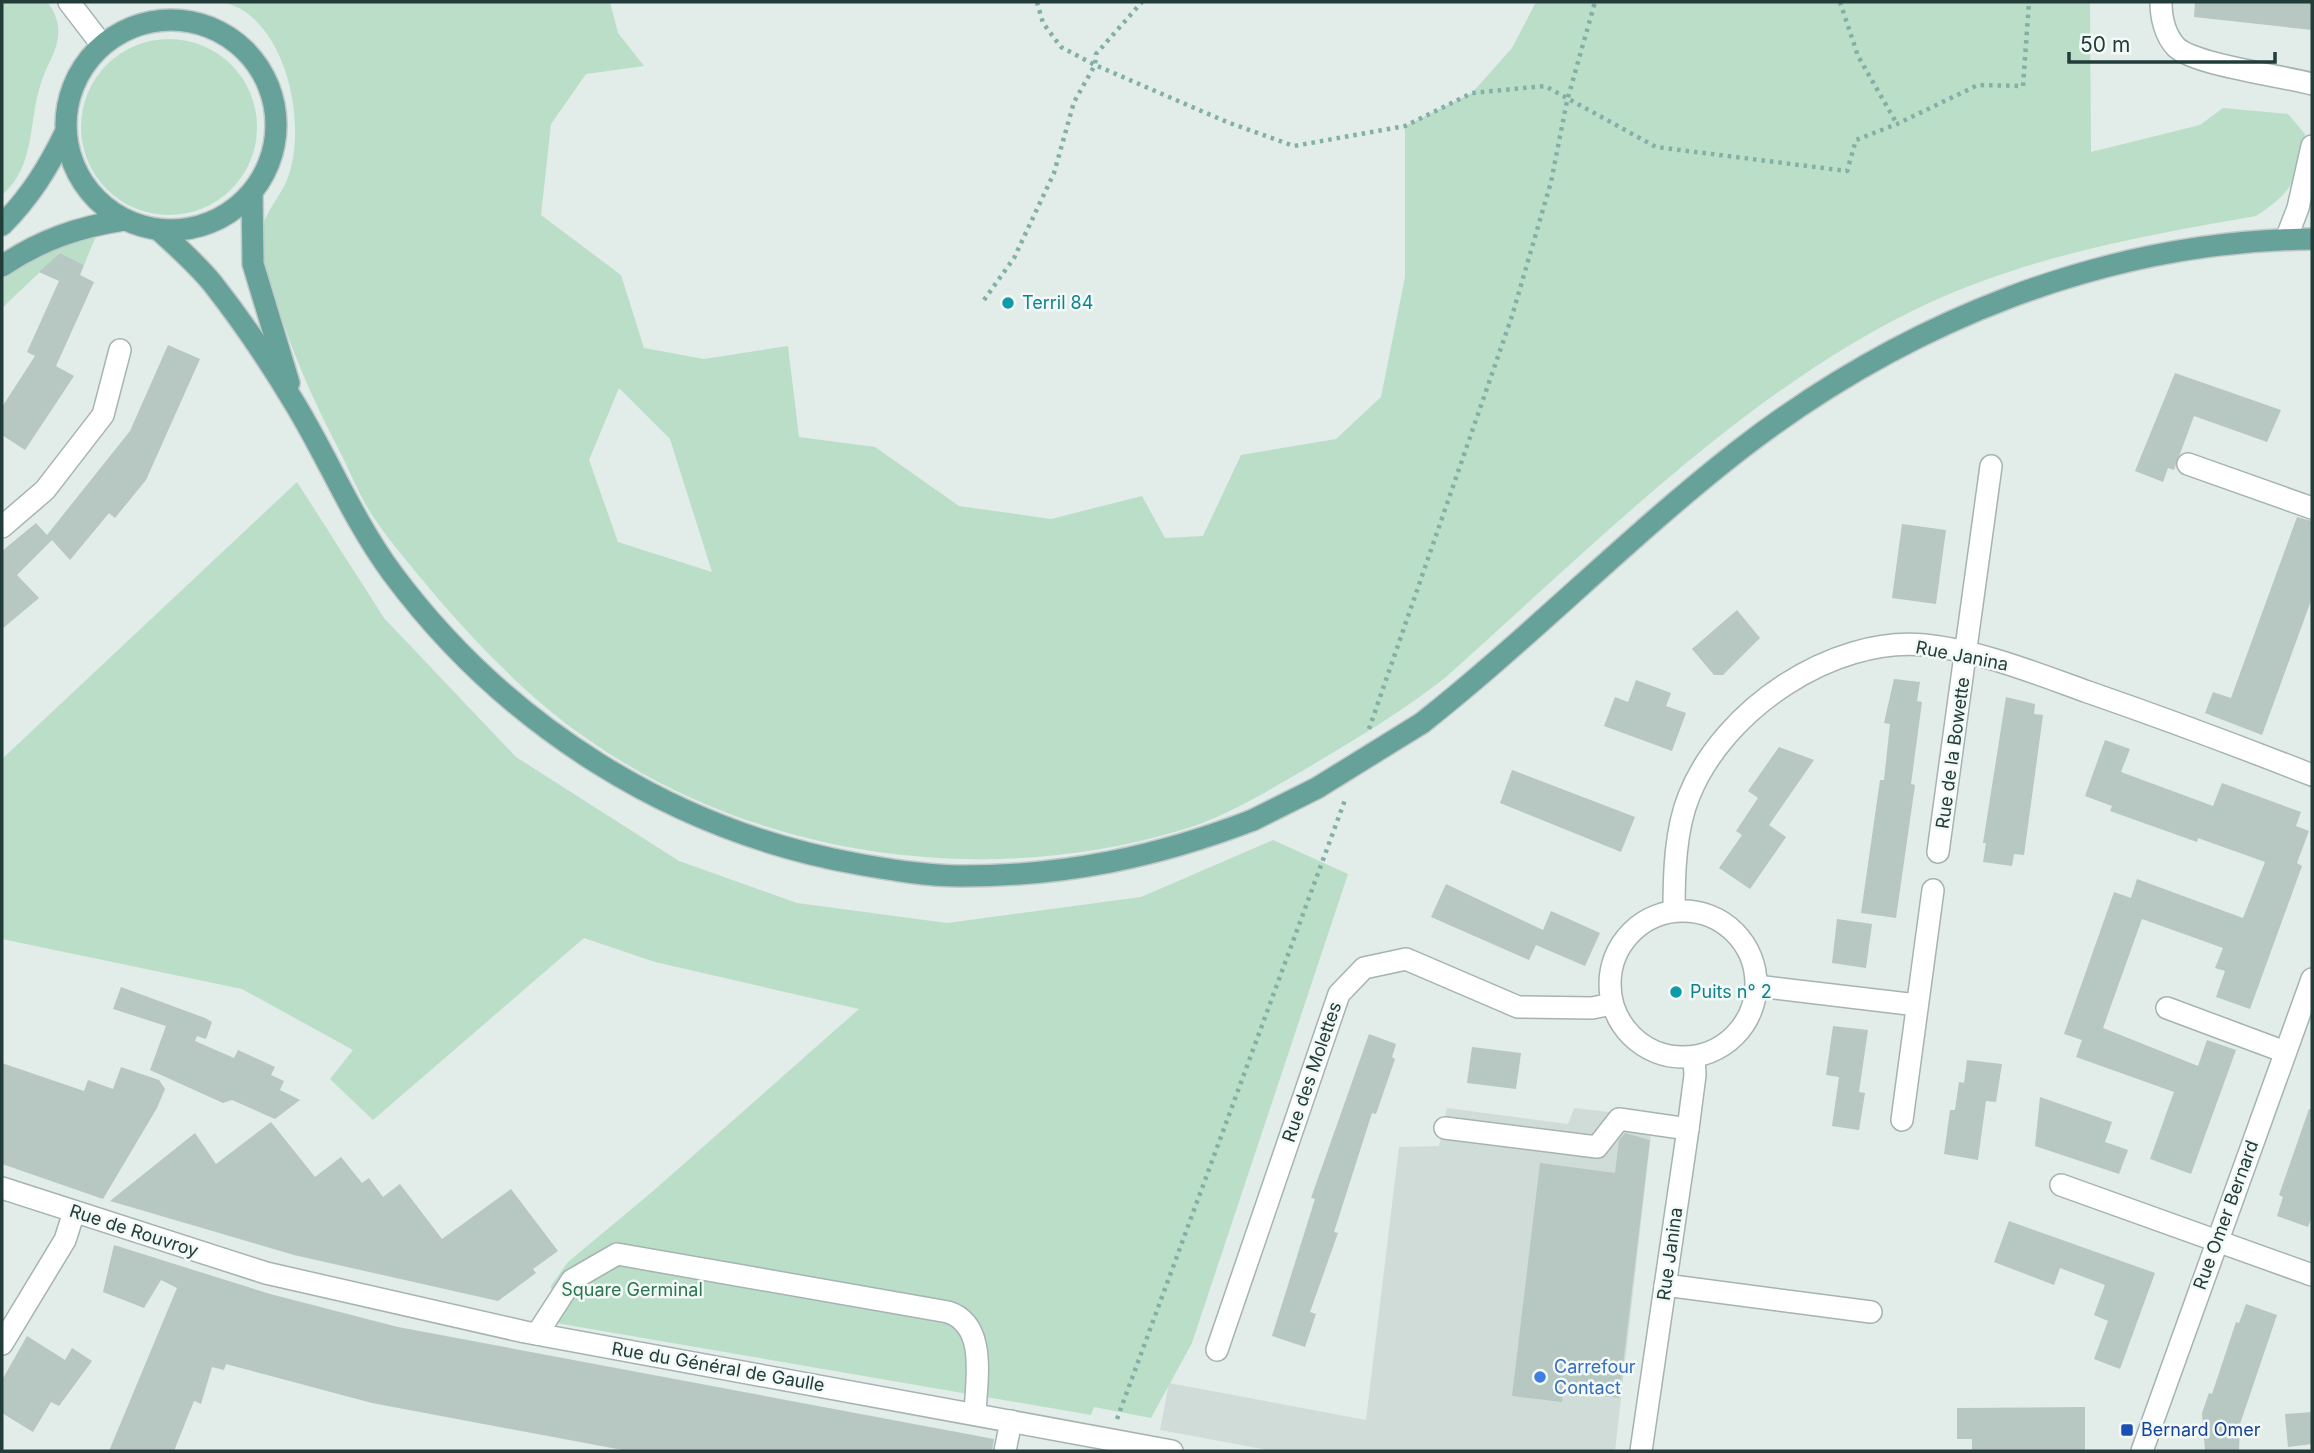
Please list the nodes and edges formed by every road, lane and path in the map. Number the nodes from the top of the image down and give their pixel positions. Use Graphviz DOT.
graph roads {
  1 [pos="69,2"];
  2 [pos="1037,2"];
  3 [pos="1142,2"];
  4 [pos="1840,2"];
  5 [pos="2029,2"];
  6 [pos="2161,2"];
  7 [pos="102,45"];
  8 [pos="1095,65"];
  9 [pos="2312,84"];
  10 [pos="1897,124"];
  11 [pos="65,133"];
  12 [pos="2312,146"];
  13 [pos="252,193"];
  14 [pos="124,220"];
  15 [pos="2,225"];
  16 [pos="159,230"];
  17 [pos="2286,239"];
  18 [pos="2312,239"];
  19 [pos="2,266"];
  20 [pos="984,300"];
  21 [pos="120,349"];
  22 [pos="296,405"];
  23 [pos="2188,464"];
  24 [pos="1991,466"];
  25 [pos="2312,509"];
  26 [pos="2,527"];
  27 [pos="1967,654"];
  28 [pos="2312,775"];
  29 [pos="1938,852"];
  30 [pos="1933,890"];
  31 [pos="1674,911"];
  32 [pos="2312,979"];
  33 [pos="1757,986"];
  34 [pos="1612,1004"];
  35 [pos="1917,1006"];
  36 [pos="2167,1007"];
  37 [pos="2286,1052"];
  38 [pos="1694,1057"];
  39 [pos="1902,1120"];
  40 [pos="1445,1128"];
  41 [pos="1688,1129"];
  42 [pos="2060,1185"];
  43 [pos="2,1188"];
  44 [pos="74,1212"];
  45 [pos="2217,1240"];
  46 [pos="266,1273"];
  47 [pos="2312,1275"];
  48 [pos="1665,1285"];
  49 [pos="1871,1311"];
  50 [pos="537,1334"];
  51 [pos="2,1344"];
  52 [pos="1217,1350"];
  53 [pos="975,1414"];
  54 [pos="1011,1421"];
  55 [pos="1005,1451"];
  56 [pos="1172,1451"];
  57 [pos="1641,1451"];
  58 [pos="2141,1451"];
  1 -- 7 [label="street"];
  2 -- 8 [label="path"];
  3 -- 8 [label="path"];
  4 -- 10 [label="path"];
  5 -- 10 [label="path"];
  6 -- 9 [label="street"];
  7 -- 11 [label="main road"];
  7 -- 13 [label="main road"];
  8 -- 10 [label="path"];
  8 -- 20 [label="path"];
  11 -- 14 [label="main road"];
  11 -- 15 [label="main road"];
  12 -- 17 [label="street"];
  13 -- 16 [label="main road"];
  13 -- 22 [label="main road"];
  14 -- 16 [label="main road"];
  14 -- 19 [label="main road"];
  16 -- 22 [label="main road"];
  17 -- 18 [label="main road"];
  17 -- 22 [label="main road, bridge"];
  21 -- 26 [label="street"];
  23 -- 25 [label="street"];
  24 -- 27 [label="street, Rue de la Bowette"];
  27 -- 28 [label="street, Rue Janina"];
  27 -- 29 [label="street, Rue de la Bowette"];
  27 -- 31 [label="street, Rue Janina"];
  30 -- 35 [label="street"];
  31 -- 33 [label="street"];
  31 -- 34 [label="street"];
  32 -- 37 [label="street, Rue Omer Bernard"];
  33 -- 35 [label="street"];
  33 -- 38 [label="street"];
  34 -- 38 [label="street"];
  34 -- 52 [label="street, Rue des Molettes"];
  35 -- 39 [label="street"];
  36 -- 37 [label="street"];
  37 -- 45 [label="street, Rue Omer Bernard"];
  38 -- 41 [label="street, Rue Janina"];
  40 -- 41 [label="street"];
  41 -- 48 [label="street, Rue Janina"];
  42 -- 45 [label="street"];
  43 -- 44 [label="street, Rue de Rouvroy"];
  44 -- 46 [label="street, Rue de Rouvroy"];
  44 -- 51 [label="street"];
  45 -- 47 [label="street"];
  45 -- 58 [label="street, Rue Omer Bernard"];
  46 -- 50 [label="street, Rue du Général de Gaulle"];
  48 -- 49 [label="street"];
  48 -- 57 [label="street, Rue Janina"];
  50 -- 53 [label="street, Rue du Général de Gaulle"];
  50 -- 53 [label="street"];
  53 -- 54 [label="street, Rue du Général de Gaulle"];
  54 -- 55 [label="street"];
  54 -- 56 [label="street, Rue du Général de Gaulle"];
}
